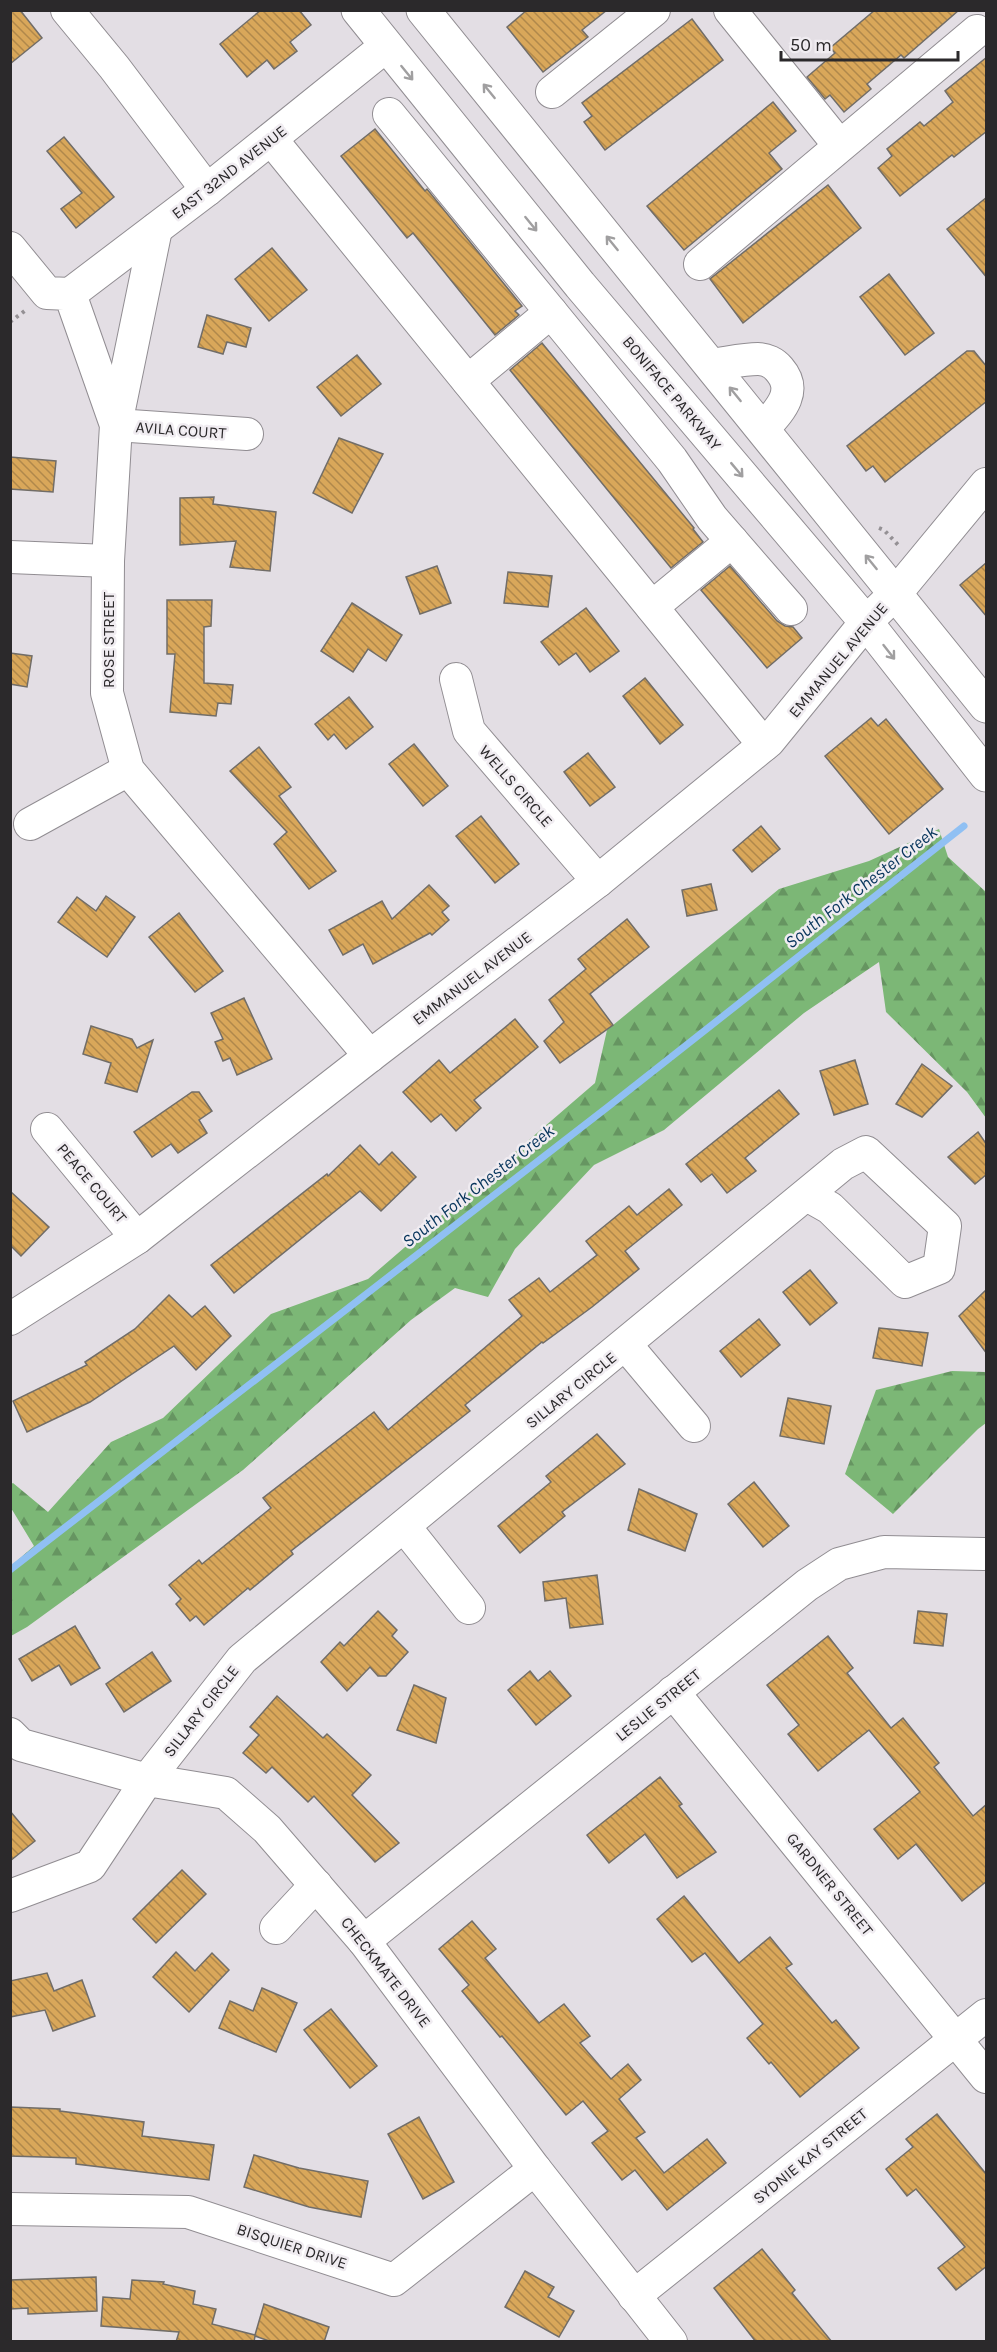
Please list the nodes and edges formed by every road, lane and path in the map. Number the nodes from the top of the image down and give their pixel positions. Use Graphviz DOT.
graph roads {
  1 [pos="67,10"];
  2 [pos="358,10"];
  3 [pos="654,10"];
  4 [pos="730,10"];
  5 [pos="429,12"];
  6 [pos="978,32"];
  7 [pos="386,46"];
  8 [pos="552,92"];
  9 [pos="389,114"];
  10 [pos="271,139"];
  11 [pos="839,145"];
  12 [pos="207,190"];
  13 [pos="156,229"];
  14 [pos="10,248"];
  15 [pos="700,264"];
  16 [pos="70,294"];
  17 [pos="550,312"];
  18 [pos="711,365"];
  19 [pos="468,381"];
  20 [pos="116,425"];
  21 [pos="763,429"];
  22 [pos="247,434"];
  23 [pos="987,484"];
  24 [pos="732,541"];
  25 [pos="10,557"];
  26 [pos="108,561"];
  27 [pos="896,593"];
  28 [pos="652,607"];
  29 [pos="791,609"];
  30 [pos="866,622"];
  31 [pos="456,679"];
  32 [pos="987,706"];
  33 [pos="764,745"];
  34 [pos="128,770"];
  35 [pos="987,776"];
  36 [pos="30,824"];
  37 [pos="598,881"];
  38 [pos="370,1056"];
  39 [pos="47,1129"];
  40 [pos="807,1195"];
  41 [pos="137,1238"];
  42 [pos="10,1319"];
  43 [pos="626,1345"];
  44 [pos="694,1426"];
  45 [pos="404,1526"];
  46 [pos="984,1554"];
  47 [pos="470,1608"];
  48 [pos="673,1692"];
  49 [pos="10,1734"];
  50 [pos="147,1780"];
  51 [pos="316,1885"];
  52 [pos="10,1896"];
  53 [pos="276,1928"];
  54 [pos="364,1941"];
  55 [pos="987,2015"];
  56 [pos="957,2039"];
  57 [pos="987,2077"];
  58 [pos="535,2169"];
  59 [pos="10,2209"];
  60 [pos="633,2296"];
  61 [pos="671,2342"];
  1 -- 12 [label="street"];
  2 -- 7 [label="main road, BONIFACE PARKWAY"];
  3 -- 8 [label="street"];
  4 -- 11 [label="street"];
  18 -- 5 [label="main road, one-way"];
  6 -- 11 [label="street"];
  7 -- 10 [label="street, EAST 32ND AVENUE"];
  7 -- 30 [label="main road, BONIFACE PARKWAY, one-way"];
  9 -- 17 [label="street"];
  10 -- 12 [label="street, EAST 32ND AVENUE"];
  10 -- 19 [label="street"];
  11 -- 15 [label="street"];
  12 -- 13 [label="street, EAST 32ND AVENUE"];
  13 -- 16 [label="street, EAST 32ND AVENUE"];
  13 -- 20 [label="street"];
  14 -- 16 [label="street"];
  16 -- 20 [label="street, ROSE STREET"];
  17 -- 19 [label="street"];
  17 -- 24 [label="street"];
  21 -- 18 [label="main road, one-way"];
  18 -- 21 [label="street"];
  19 -- 28 [label="street"];
  20 -- 22 [label="street, AVILA COURT"];
  20 -- 26 [label="street, ROSE STREET"];
  27 -- 21 [label="main road, one-way"];
  23 -- 27 [label="street, EMMANUEL AVENUE"];
  24 -- 28 [label="street"];
  24 -- 29 [label="street"];
  25 -- 26 [label="street"];
  26 -- 34 [label="street, ROSE STREET"];
  27 -- 30 [label="street, EMMANUEL AVENUE"];
  27 -- 32 [label="main road"];
  28 -- 33 [label="street"];
  30 -- 33 [label="street, EMMANUEL AVENUE"];
  30 -- 35 [label="main road, BONIFACE PARKWAY, one-way"];
  31 -- 37 [label="street, WELLS CIRCLE"];
  33 -- 37 [label="street, EMMANUEL AVENUE"];
  34 -- 36 [label="street"];
  34 -- 38 [label="street, ROSE STREET"];
  37 -- 38 [label="street, EMMANUEL AVENUE"];
  38 -- 41 [label="street, EMMANUEL AVENUE"];
  39 -- 41 [label="street, PEACE COURT"];
  40 -- 43 [label="street, SILLARY CIRCLE"];
  41 -- 42 [label="street, EMMANUEL AVENUE"];
  43 -- 44 [label="street, SILLARY CIRCLE"];
  43 -- 45 [label="street, SILLARY CIRCLE"];
  45 -- 47 [label="street"];
  45 -- 50 [label="street, SILLARY CIRCLE"];
  46 -- 48 [label="street, LESLIE STREET"];
  48 -- 54 [label="street, LESLIE STREET"];
  48 -- 56 [label="street, GARDNER STREET"];
  49 -- 50 [label="street, CHECKMATE DRIVE"];
  50 -- 51 [label="street, CHECKMATE DRIVE"];
  50 -- 52 [label="street, SILLARY CIRCLE"];
  51 -- 53 [label="street"];
  51 -- 54 [label="street, CHECKMATE DRIVE"];
  54 -- 58 [label="street, CHECKMATE DRIVE"];
  55 -- 56 [label="street, SYDNIE KAY STREET"];
  56 -- 57 [label="street, GARDNER STREET"];
  56 -- 60 [label="street, SYDNIE KAY STREET"];
  58 -- 59 [label="street, BISQUIER DRIVE"];
  58 -- 60 [label="street, CHECKMATE DRIVE"];
  60 -- 61 [label="street, CHECKMATE DRIVE"];
}
